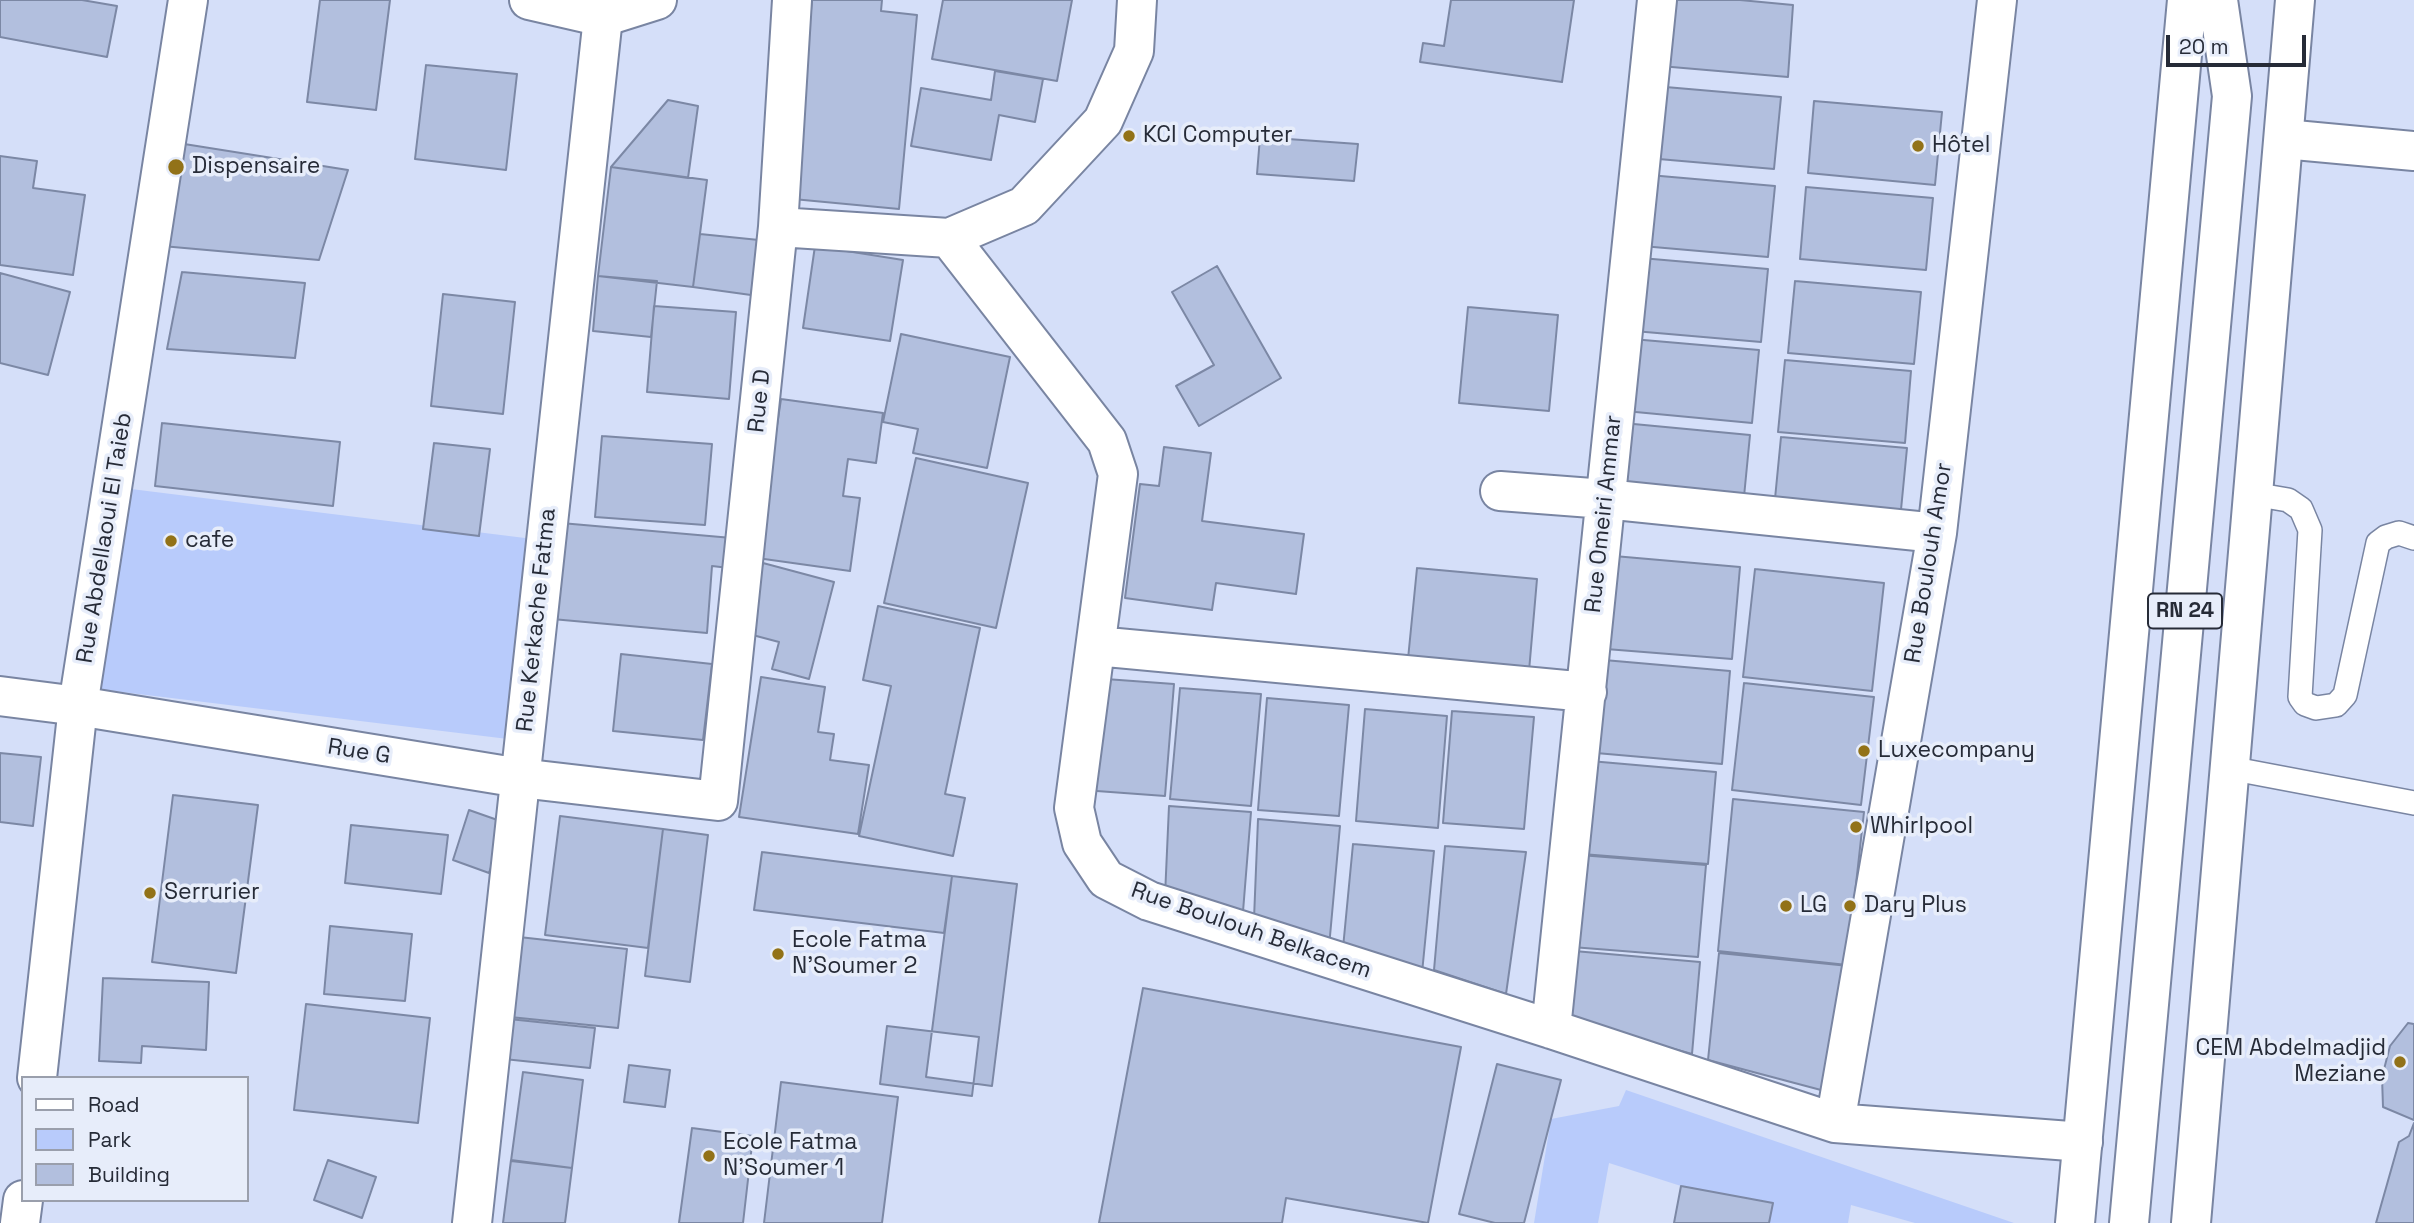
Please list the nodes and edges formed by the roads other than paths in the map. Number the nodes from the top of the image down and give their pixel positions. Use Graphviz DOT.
graph roads {
  1 [pos="188,0"];
  2 [pos="529,0"];
  3 [pos="657,0"];
  4 [pos="792,0"];
  5 [pos="1137,0"];
  6 [pos="1657,0"];
  7 [pos="1997,0"];
  8 [pos="2187,0"];
  9 [pos="2218,0"];
  10 [pos="2295,0"];
  11 [pos="603,16"];
  12 [pos="2284,139"];
  13 [pos="2414,151"];
  14 [pos="778,228"];
  15 [pos="949,238"];
  16 [pos="1500,491"];
  17 [pos="2253,494"];
  18 [pos="1605,499"];
  19 [pos="1937,533"];
  20 [pos="2414,538"];
  21 [pos="1096,646"];
  22 [pos="1587,692"];
  23 [pos="0,696"];
  24 [pos="78,706"];
  25 [pos="2229,768"];
  26 [pos="520,778"];
  27 [pos="718,801"];
  28 [pos="2414,803"];
  29 [pos="1551,1029"];
  30 [pos="37,1076"];
  31 [pos="1835,1123"];
  32 [pos="2083,1142"];
  33 [pos="23,1202"];
  34 [pos="20,1223"];
  35 [pos="472,1223"];
  36 [pos="2075,1223"];
  37 [pos="2129,1223"];
  38 [pos="2191,1223"];
  1 -- 24 [label="street, Rue Abdellaoui El Taieb"];
  2 -- 11 [label="street"];
  3 -- 11 [label="street"];
  4 -- 14 [label="street, Rue D"];
  5 -- 15 [label="street"];
  6 -- 18 [label="street, Rue Omeiri Ammar"];
  7 -- 19 [label="street, Rue Boulouh Amor"];
  8 -- 32 [label="street, RN 24"];
  9 -- 37 [label="street, RN 24"];
  10 -- 12 [label="street, RN 24"];
  11 -- 26 [label="street, Rue Kerkache Fatma"];
  12 -- 13 [label="street"];
  12 -- 17 [label="street, RN 24"];
  14 -- 15 [label="street"];
  14 -- 27 [label="street, Rue D"];
  15 -- 21 [label="street, Rue Boulouh Belkacem"];
  16 -- 18 [label="street"];
  17 -- 20 [label="lane"];
  17 -- 25 [label="street, RN 24"];
  18 -- 19 [label="street"];
  18 -- 22 [label="street, Rue Omeiri Ammar"];
  19 -- 31 [label="street, Rue Boulouh Amor"];
  21 -- 22 [label="street"];
  21 -- 29 [label="street, Rue Boulouh Belkacem"];
  22 -- 29 [label="street, Rue Omeiri Ammar"];
  23 -- 24 [label="street, Rue G"];
  24 -- 26 [label="street, Rue G"];
  24 -- 30 [label="street, Rue Abdellaoui El Taieb"];
  25 -- 28 [label="lane"];
  25 -- 38 [label="street, RN 24"];
  26 -- 27 [label="street, Rue G"];
  26 -- 35 [label="street, Rue Kerkache Fatma"];
  29 -- 31 [label="street, Rue Boulouh Belkacem"];
  31 -- 32 [label="street, Rue Boulouh Belkacem"];
  32 -- 36 [label="street, RN 24"];
  33 -- 34 [label="street"];
}
